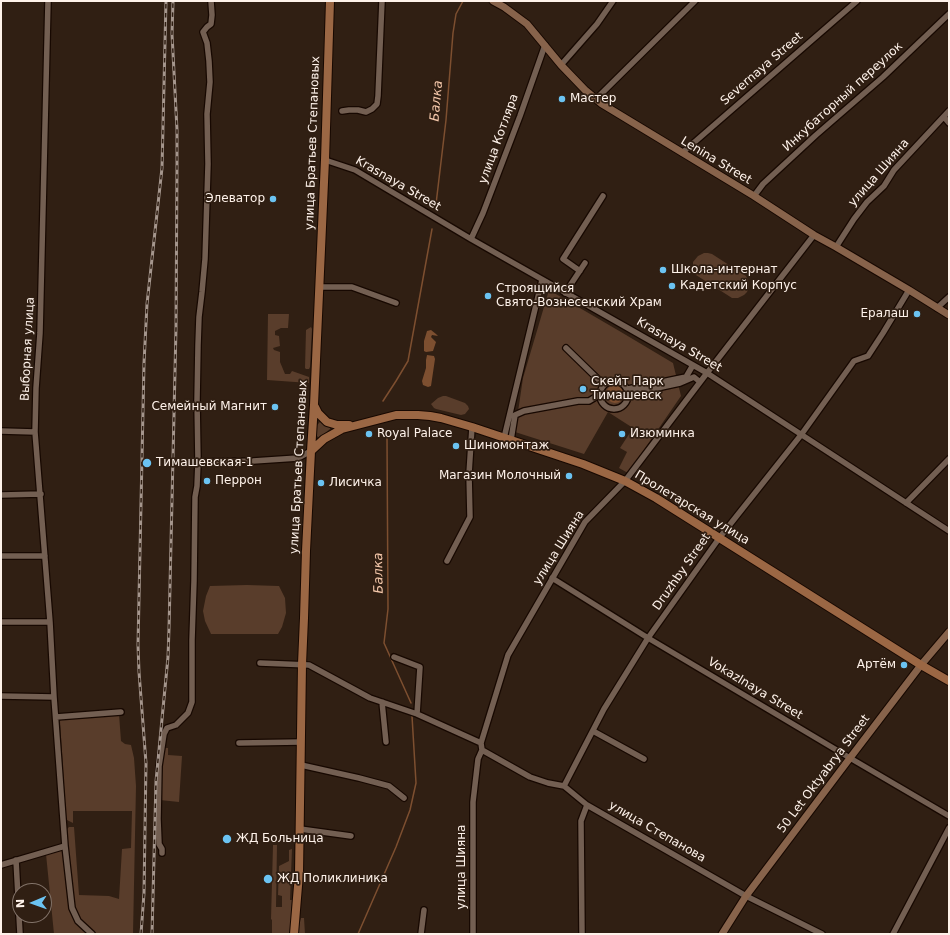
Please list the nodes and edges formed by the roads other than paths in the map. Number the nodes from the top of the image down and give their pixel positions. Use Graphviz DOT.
graph roads {
  1 [pos="48,1"];
  2 [pos="211,1"];
  3 [pos="330,1"];
  4 [pos="382,1"];
  5 [pos="493,1"];
  6 [pos="613,1"];
  7 [pos="695,1"];
  8 [pos="857,1"];
  9 [pos="949,14"];
  10 [pos="545,45"];
  11 [pos="561,65"];
  12 [pos="596,99"];
  13 [pos="342,111"];
  14 [pos="949,112"];
  15 [pos="944,117"];
  16 [pos="949,123"];
  17 [pos="682,153"];
  18 [pos="325,160"];
  19 [pos="603,196"];
  20 [pos="754,196"];
  21 [pos="814,235"];
  22 [pos="471,239"];
  23 [pos="836,247"];
  24 [pos="585,263"];
  25 [pos="580,271"];
  26 [pos="542,280"];
  27 [pos="320,287"];
  28 [pos="909,290"];
  29 [pos="565,293"];
  30 [pos="949,297"];
  31 [pos="396,303"];
  32 [pos="937,308"];
  33 [pos="949,315"];
  34 [pos="566,348"];
  35 [pos="693,365"];
  36 [pos="707,373"];
  37 [pos="700,382"];
  38 [pos="604,385"];
  39 [pos="628,392"];
  40 [pos="599,395"];
  41 [pos="314,404"];
  42 [pos="356,425"];
  43 [pos="472,426"];
  44 [pos="1,432"];
  45 [pos="35,432"];
  46 [pos="801,435"];
  47 [pos="508,439"];
  48 [pos="311,451"];
  49 [pos="949,460"];
  50 [pos="198,462"];
  51 [pos="625,481"];
  52 [pos="41,494"];
  53 [pos="1,495"];
  54 [pos="906,502"];
  55 [pos="949,531"];
  56 [pos="720,537"];
  57 [pos="1,556"];
  58 [pos="45,556"];
  59 [pos="447,561"];
  60 [pos="552,578"];
  61 [pos="1,622"];
  62 [pos="50,622"];
  63 [pos="949,632"];
  64 [pos="648,638"];
  65 [pos="394,657"];
  66 [pos="260,663"];
  67 [pos="302,664"];
  68 [pos="921,665"];
  69 [pos="949,681"];
  70 [pos="1,696"];
  71 [pos="54,697"];
  72 [pos="382,702"];
  73 [pos="121,712"];
  74 [pos="417,714"];
  75 [pos="56,717"];
  76 [pos="593,730"];
  77 [pos="301,742"];
  78 [pos="386,742"];
  79 [pos="239,743"];
  80 [pos="481,743"];
  81 [pos="482,750"];
  82 [pos="850,758"];
  83 [pos="644,759"];
  84 [pos="301,765"];
  85 [pos="564,786"];
  86 [pos="404,798"];
  87 [pos="587,805"];
  88 [pos="949,816"];
  89 [pos="949,828"];
  90 [pos="300,829"];
  91 [pos="351,836"];
  92 [pos="65,846"];
  93 [pos="162,853"];
  94 [pos="16,860"];
  95 [pos="1,865"];
  96 [pos="746,896"];
  97 [pos="424,910"];
  98 [pos="20,934"];
  99 [pos="92,934"];
  100 [pos="294,934"];
  101 [pos="421,934"];
  102 [pos="473,934"];
  103 [pos="582,934"];
  104 [pos="722,934"];
  105 [pos="822,934"];
  106 [pos="893,934"];
  1 -- 45 [label="street, Выборная улица"];
  2 -- 50 [label="street"];
  3 -- 18 [label="main road, улица Братьев Степановых"];
  4 -- 13 [label="street"];
  5 -- 10 [label="main road, Lenina Street"];
  6 -- 11 [label="street"];
  7 -- 12 [label="street"];
  8 -- 17 [label="street, Severnaya Street"];
  9 -- 20 [label="street, Инкубаторный переулок"];
  10 -- 11 [label="main road, Lenina Street"];
  10 -- 22 [label="street, улица Котляра"];
  11 -- 12 [label="main road, Lenina Street"];
  12 -- 17 [label="main road, Lenina Street"];
  14 -- 15 [label="street, улица Шияна"];
  15 -- 16 [label="street"];
  15 -- 23 [label="street, улица Шияна"];
  17 -- 20 [label="main road, Lenina Street"];
  18 -- 22 [label="street, Krasnaya Street"];
  18 -- 27 [label="main road, улица Братьев Степановых"];
  19 -- 25 [label="street"];
  20 -- 21 [label="main road, Lenina Street"];
  21 -- 23 [label="main road, Lenina Street"];
  21 -- 36 [label="street, улица Шияна"];
  22 -- 26 [label="street, Krasnaya Street"];
  23 -- 28 [label="main road, Lenina Street"];
  24 -- 25 [label="street"];
  25 -- 29 [label="street"];
  26 -- 29 [label="street, Krasnaya Street"];
  26 -- 47 [label="street"];
  27 -- 31 [label="street"];
  27 -- 41 [label="main road, улица Братьев Степановых"];
  28 -- 32 [label="main road, Lenina Street"];
  28 -- 46 [label="street, Druzhby Street"];
  29 -- 35 [label="street, Krasnaya Street"];
  30 -- 32 [label="street"];
  32 -- 33 [label="main road, Lenina Street"];
  34 -- 38 [label="street"];
  35 -- 36 [label="street, Krasnaya Street"];
  35 -- 39 [label="street"];
  36 -- 37 [label="street, улица Шияна"];
  36 -- 46 [label="street, Krasnaya Street"];
  37 -- 39 [label="street"];
  37 -- 51 [label="street, улица Шияна"];
  38 -- 39 [label="street"];
  38 -- 40 [label="street"];
  39 -- 40 [label="street"];
  40 -- 47 [label="street"];
  41 -- 42 [label="main road"];
  41 -- 48 [label="main road, улица Братьев Степановых"];
  42 -- 43 [label="main road, Пролетарская улица"];
  42 -- 48 [label="main road, Пролетарская улица"];
  43 -- 47 [label="main road, Пролетарская улица"];
  43 -- 59 [label="street"];
  44 -- 45 [label="street"];
  45 -- 52 [label="street, Выборная улица"];
  46 -- 54 [label="street, Krasnaya Street"];
  46 -- 56 [label="street, Druzhby Street"];
  47 -- 51 [label="main road, Пролетарская улица"];
  48 -- 50 [label="street"];
  48 -- 67 [label="main road, улица Братьев Степановых"];
  49 -- 54 [label="street"];
  50 -- 93 [label="street"];
  51 -- 56 [label="main road, Пролетарская улица"];
  51 -- 60 [label="street, улица Шияна"];
  52 -- 53 [label="street"];
  52 -- 58 [label="street, Выборная улица"];
  54 -- 55 [label="street, Krasnaya Street"];
  56 -- 64 [label="street, Druzhby Street"];
  56 -- 68 [label="main road, Пролетарская улица"];
  57 -- 58 [label="street"];
  58 -- 62 [label="street, Выборная улица"];
  60 -- 64 [label="street, Vokazlnaya Street"];
  60 -- 80 [label="street, улица Шияна"];
  61 -- 62 [label="street"];
  62 -- 71 [label="street, Выборная улица"];
  63 -- 68 [label="main road, 50 Let Oktyabrya Street"];
  64 -- 76 [label="street, Druzhby Street"];
  64 -- 82 [label="street, Vokazlnaya Street"];
  65 -- 74 [label="street"];
  66 -- 67 [label="street"];
  67 -- 72 [label="street"];
  67 -- 77 [label="main road, улица Братьев Степановых"];
  68 -- 69 [label="main road, Пролетарская улица"];
  68 -- 82 [label="main road, 50 Let Oktyabrya Street"];
  70 -- 71 [label="street"];
  71 -- 75 [label="street, Выборная улица"];
  72 -- 74 [label="street"];
  72 -- 78 [label="street"];
  73 -- 75 [label="street"];
  74 -- 80 [label="street"];
  75 -- 92 [label="street, Выборная улица"];
  76 -- 83 [label="street"];
  76 -- 85 [label="street, Druzhby Street"];
  77 -- 79 [label="street"];
  77 -- 84 [label="main road, улица Братьев Степановых"];
  80 -- 81 [label="street, улица Шияна"];
  81 -- 85 [label="street, улица Степанова"];
  81 -- 102 [label="street, улица Шияна"];
  82 -- 88 [label="street, Vokazlnaya Street"];
  82 -- 96 [label="main road, 50 Let Oktyabrya Street"];
  84 -- 86 [label="street"];
  84 -- 90 [label="main road, улица Братьев Степановых"];
  85 -- 87 [label="street, улица Степанова"];
  87 -- 96 [label="street, улица Степанова"];
  87 -- 103 [label="street"];
  89 -- 106 [label="street"];
  90 -- 91 [label="street"];
  90 -- 100 [label="main road, улица Братьев Степановых"];
  92 -- 94 [label="street"];
  92 -- 99 [label="street, Выборная улица"];
  94 -- 95 [label="street"];
  94 -- 98 [label="street"];
  96 -- 104 [label="main road, 50 Let Oktyabrya Street"];
  96 -- 105 [label="street, улица Степанова"];
  97 -- 101 [label="street"];
}
